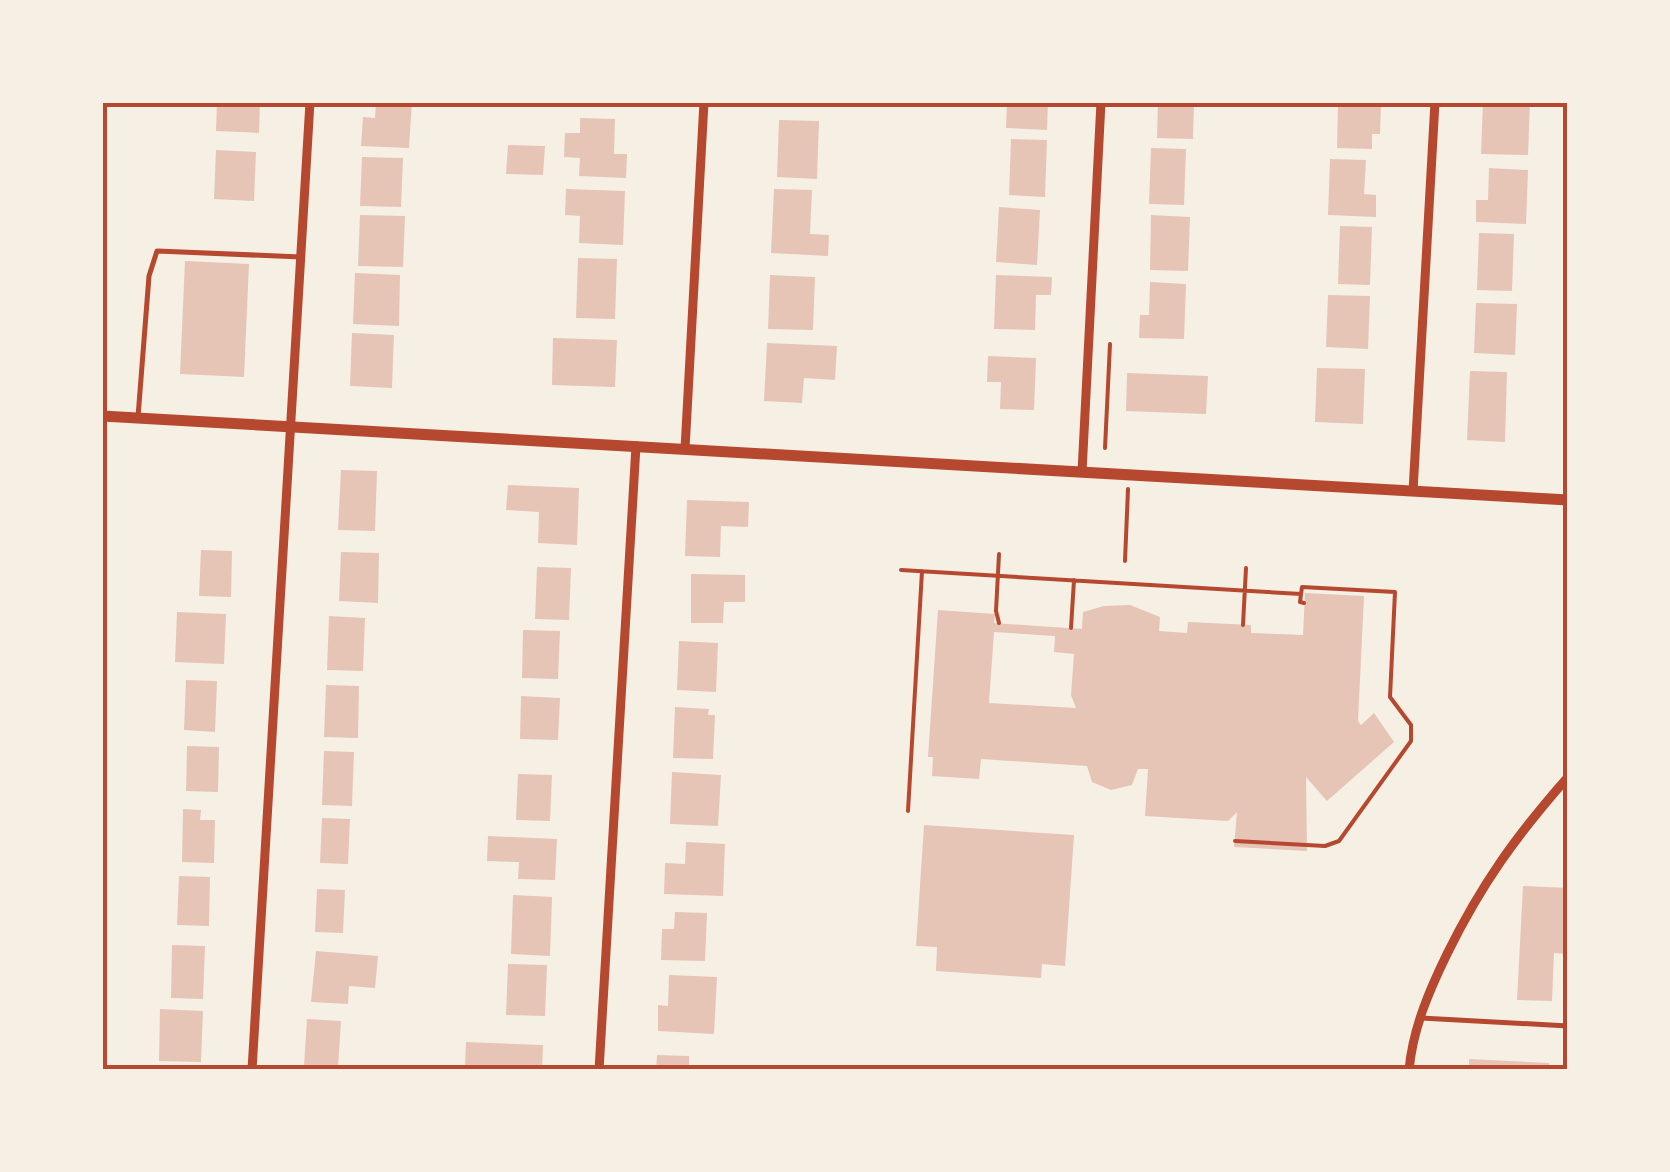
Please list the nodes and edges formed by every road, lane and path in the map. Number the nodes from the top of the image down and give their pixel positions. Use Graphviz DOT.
graph roads {
  1 [pos="310,102"];
  2 [pos="704,102"];
  3 [pos="1101,102"];
  4 [pos="1435,102"];
  5 [pos="301,257"];
  6 [pos="1110,344"];
  7 [pos="102,416"];
  8 [pos="138,418"];
  9 [pos="291,426"];
  10 [pos="636,446"];
  11 [pos="1104,448"];
  12 [pos="685,449"];
  13 [pos="1082,472"];
  14 [pos="1129,475"];
  15 [pos="1414,491"];
  16 [pos="1568,500"];
  17 [pos="999,554"];
  18 [pos="1126,562"];
  19 [pos="1246,568"];
  20 [pos="901,570"];
  21 [pos="922,571"];
  22 [pos="998,576"];
  23 [pos="1074,580"];
  24 [pos="1245,591"];
  25 [pos="1301,594"];
  26 [pos="1304,602"];
  27 [pos="999,623"];
  28 [pos="1243,625"];
  29 [pos="1071,628"];
  30 [pos="1565,785"];
  31 [pos="908,811"];
  32 [pos="1235,840"];
  33 [pos="1420,1018"];
  34 [pos="1568,1026"];
  35 [pos="252,1070"];
  36 [pos="599,1070"];
  37 [pos="1409,1070"];
  1 -- 5 [label="street"];
  2 -- 12 [label="street"];
  3 -- 13 [label="street"];
  4 -- 15 [label="street"];
  5 -- 8 [label="lane"];
  5 -- 9 [label="street"];
  6 -- 11 [label="path"];
  7 -- 8 [label="street"];
  8 -- 9 [label="street"];
  9 -- 10 [label="street"];
  9 -- 35 [label="street"];
  10 -- 12 [label="street"];
  10 -- 36 [label="street"];
  12 -- 13 [label="street"];
  13 -- 14 [label="street"];
  14 -- 15 [label="street"];
  14 -- 18 [label="path"];
  15 -- 16 [label="street"];
  17 -- 22 [label="path"];
  19 -- 24 [label="path"];
  20 -- 21 [label="path"];
  21 -- 22 [label="path"];
  21 -- 31 [label="path"];
  22 -- 23 [label="path"];
  22 -- 27 [label="path"];
  23 -- 24 [label="path"];
  23 -- 29 [label="path"];
  24 -- 25 [label="path"];
  24 -- 28 [label="path"];
  25 -- 26 [label="path"];
  25 -- 32 [label="path"];
  30 -- 33 [label="street"];
  33 -- 34 [label="lane"];
  33 -- 37 [label="street"];
}
